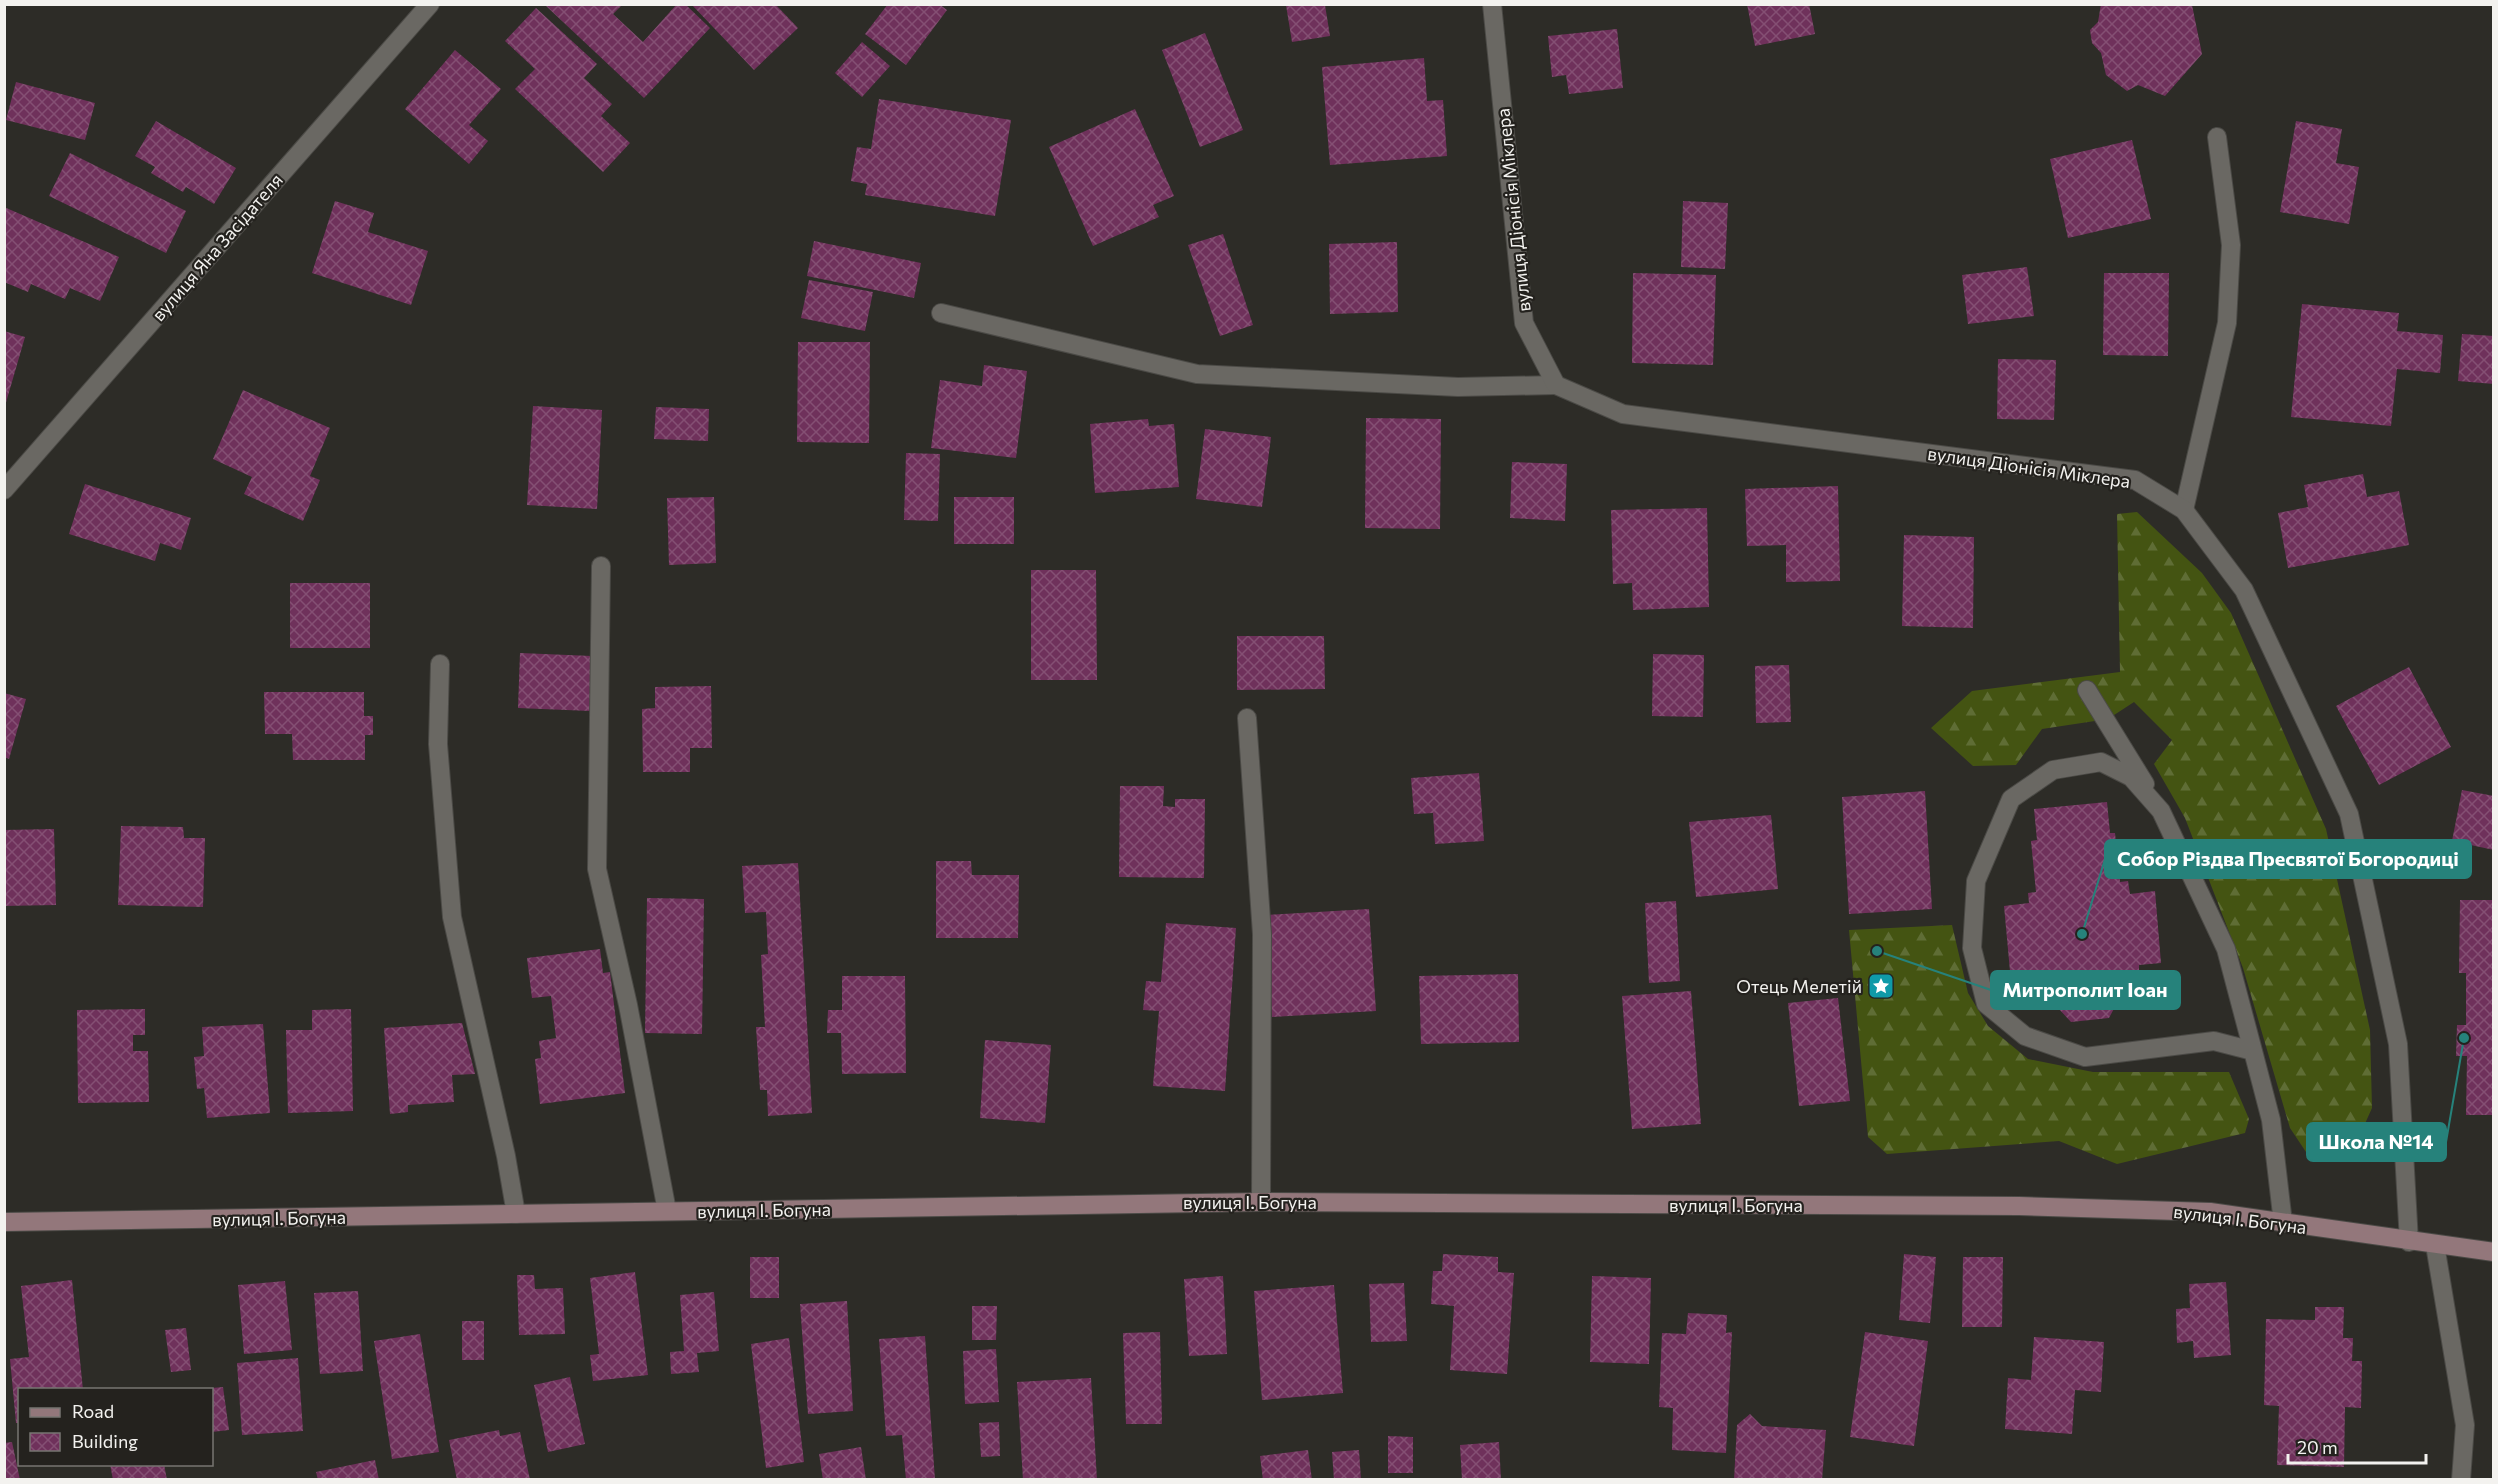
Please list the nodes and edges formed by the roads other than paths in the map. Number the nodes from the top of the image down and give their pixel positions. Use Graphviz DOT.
graph roads {
  1 [pos="430,4"];
  2 [pos="1492,4"];
  3 [pos="2217,137"];
  4 [pos="941,313"];
  5 [pos="1556,385"];
  6 [pos="4,490"];
  7 [pos="2184,510"];
  8 [pos="601,566"];
  9 [pos="440,664"];
  10 [pos="2086,690"];
  11 [pos="1247,718"];
  12 [pos="2161,811"];
  13 [pos="2253,1051"];
  14 [pos="1261,1202"];
  15 [pos="667,1211"];
  16 [pos="516,1214"];
  17 [pos="4,1222"];
  18 [pos="2283,1223"];
  19 [pos="2409,1242"];
  20 [pos="2436,1245"];
  21 [pos="2493,1252"];
  22 [pos="2461,1479"];
  1 -- 6 [label="street, вулиця Яна Засідателя"];
  2 -- 5 [label="street, вулиця Діонісія Міклера"];
  3 -- 7 [label="street"];
  4 -- 5 [label="street"];
  5 -- 7 [label="street, вулиця Діонісія Міклера"];
  7 -- 19 [label="street, вулиця Діонісія Міклера"];
  8 -- 15 [label="street"];
  9 -- 16 [label="street"];
  10 -- 12 [label="street"];
  11 -- 14 [label="street"];
  12 -- 13 [label="street"];
  12 -- 13 [label="street"];
  13 -- 18 [label="street"];
  14 -- 15 [label="street, вулиця І. Богуна"];
  14 -- 18 [label="street, вулиця І. Богуна"];
  15 -- 16 [label="street, вулиця І. Богуна"];
  16 -- 17 [label="street, вулиця І. Богуна"];
  18 -- 19 [label="street, вулиця І. Богуна"];
  19 -- 20 [label="street, вулиця І. Богуна"];
  20 -- 21 [label="street, вулиця І. Богуна"];
  20 -- 22 [label="street"];
}
